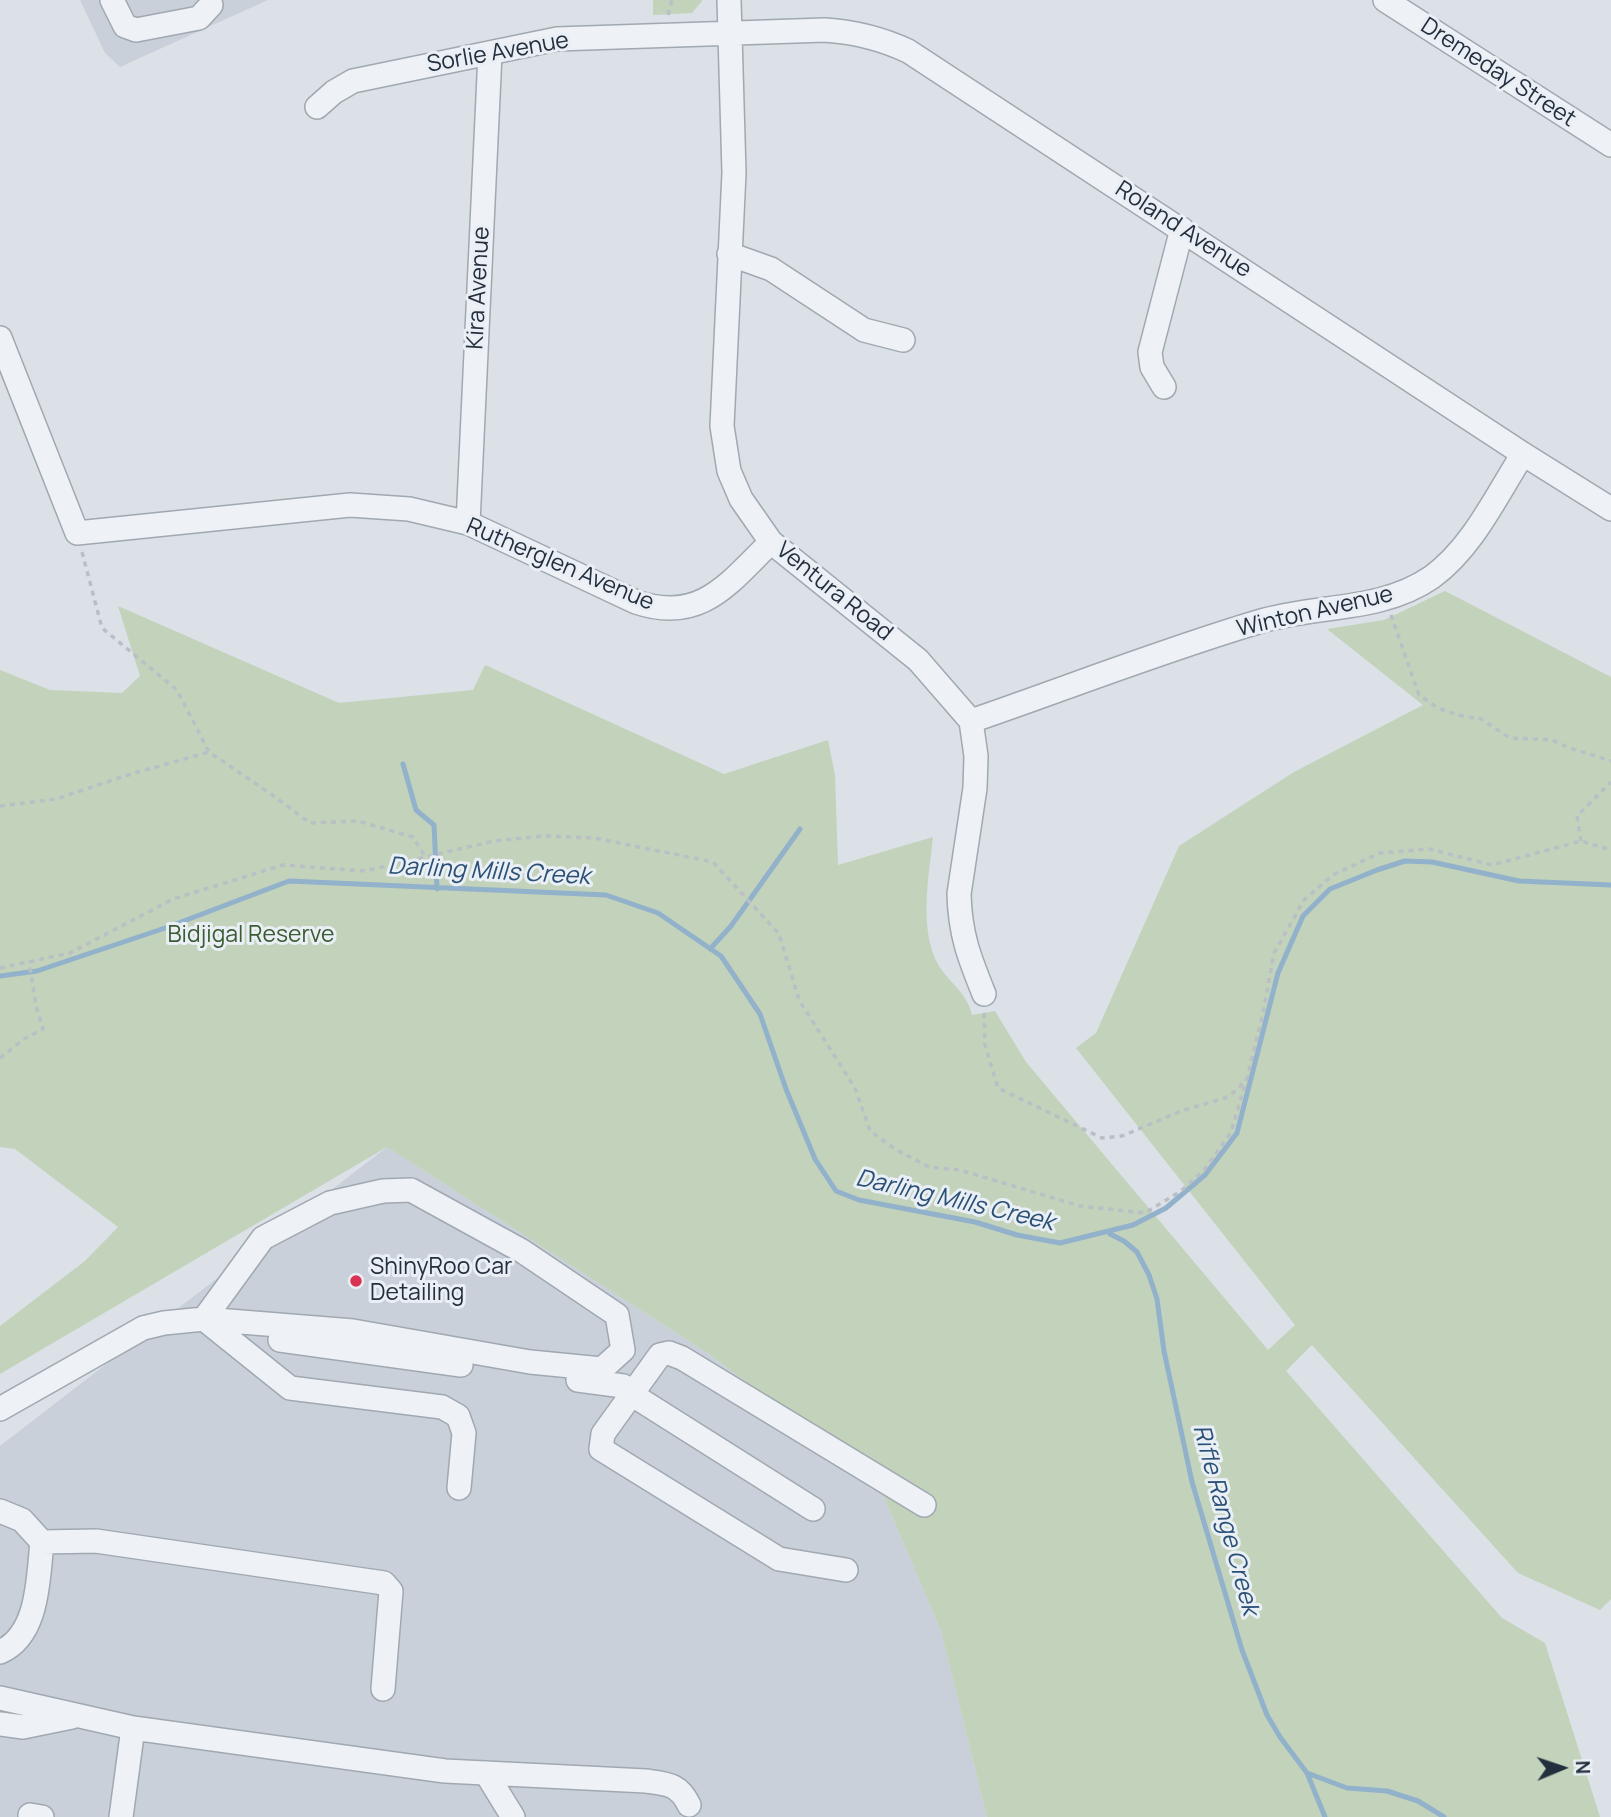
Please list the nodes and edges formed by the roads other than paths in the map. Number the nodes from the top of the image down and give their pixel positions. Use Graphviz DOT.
graph roads {
  1 [pos="729,0"];
  2 [pos="1385,0"];
  3 [pos="114,4"];
  4 [pos="211,5"];
  5 [pos="730,33"];
  6 [pos="490,54"];
  7 [pos="317,107"];
  8 [pos="1611,145"];
  9 [pos="1182,229"];
  10 [pos="729,254"];
  11 [pos="0,338"];
  12 [pos="903,340"];
  13 [pos="7,378"];
  14 [pos="1164,387"];
  15 [pos="1523,454"];
  16 [pos="1611,509"];
  17 [pos="468,523"];
  18 [pos="771,542"];
  19 [pos="971,721"];
  20 [pos="984,994"];
  21 [pos="213,1326"];
  22 [pos="633,1392"];
  23 [pos="0,1409"];
  24 [pos="459,1488"];
  25 [pos="924,1505"];
  26 [pos="813,1508"];
  27 [pos="0,1511"];
  28 [pos="42,1542"];
  29 [pos="846,1570"];
  30 [pos="0,1653"];
  31 [pos="383,1689"];
  32 [pos="0,1698"];
  33 [pos="75,1716"];
  34 [pos="0,1724"];
  35 [pos="133,1728"];
  36 [pos="486,1773"];
  37 [pos="689,1805"];
  38 [pos="121,1817"];
  39 [pos="513,1817"];
  1 -- 5 [label="street, Ventura Road"];
  2 -- 8 [label="street, Dremeday Street"];
  3 -- 4 [label="street"];
  5 -- 6 [label="street, Sorlie Avenue"];
  5 -- 9 [label="street, Roland Avenue"];
  5 -- 10 [label="street, Ventura Road"];
  6 -- 7 [label="street, Sorlie Avenue"];
  6 -- 17 [label="street, Kira Avenue"];
  9 -- 14 [label="street"];
  9 -- 15 [label="street, Roland Avenue"];
  10 -- 12 [label="street"];
  10 -- 18 [label="street, Ventura Road"];
  11 -- 13 [label="street"];
  13 -- 17 [label="street, Rutherglen Avenue"];
  15 -- 16 [label="street, Roland Avenue"];
  15 -- 19 [label="street, Winton Avenue"];
  17 -- 18 [label="street, Rutherglen Avenue"];
  18 -- 19 [label="street, Ventura Road"];
  19 -- 20 [label="street"];
  21 -- 21 [label="street"];
  21 -- 22 [label="street"];
  21 -- 23 [label="street"];
  21 -- 24 [label="street"];
  22 -- 25 [label="street"];
  22 -- 26 [label="street"];
  22 -- 29 [label="street"];
  27 -- 28 [label="street"];
  28 -- 30 [label="street"];
  28 -- 31 [label="street"];
  32 -- 33 [label="street"];
  33 -- 34 [label="street"];
  33 -- 35 [label="street"];
  35 -- 36 [label="street"];
  35 -- 38 [label="street"];
  36 -- 37 [label="street"];
  36 -- 39 [label="street"];
}
